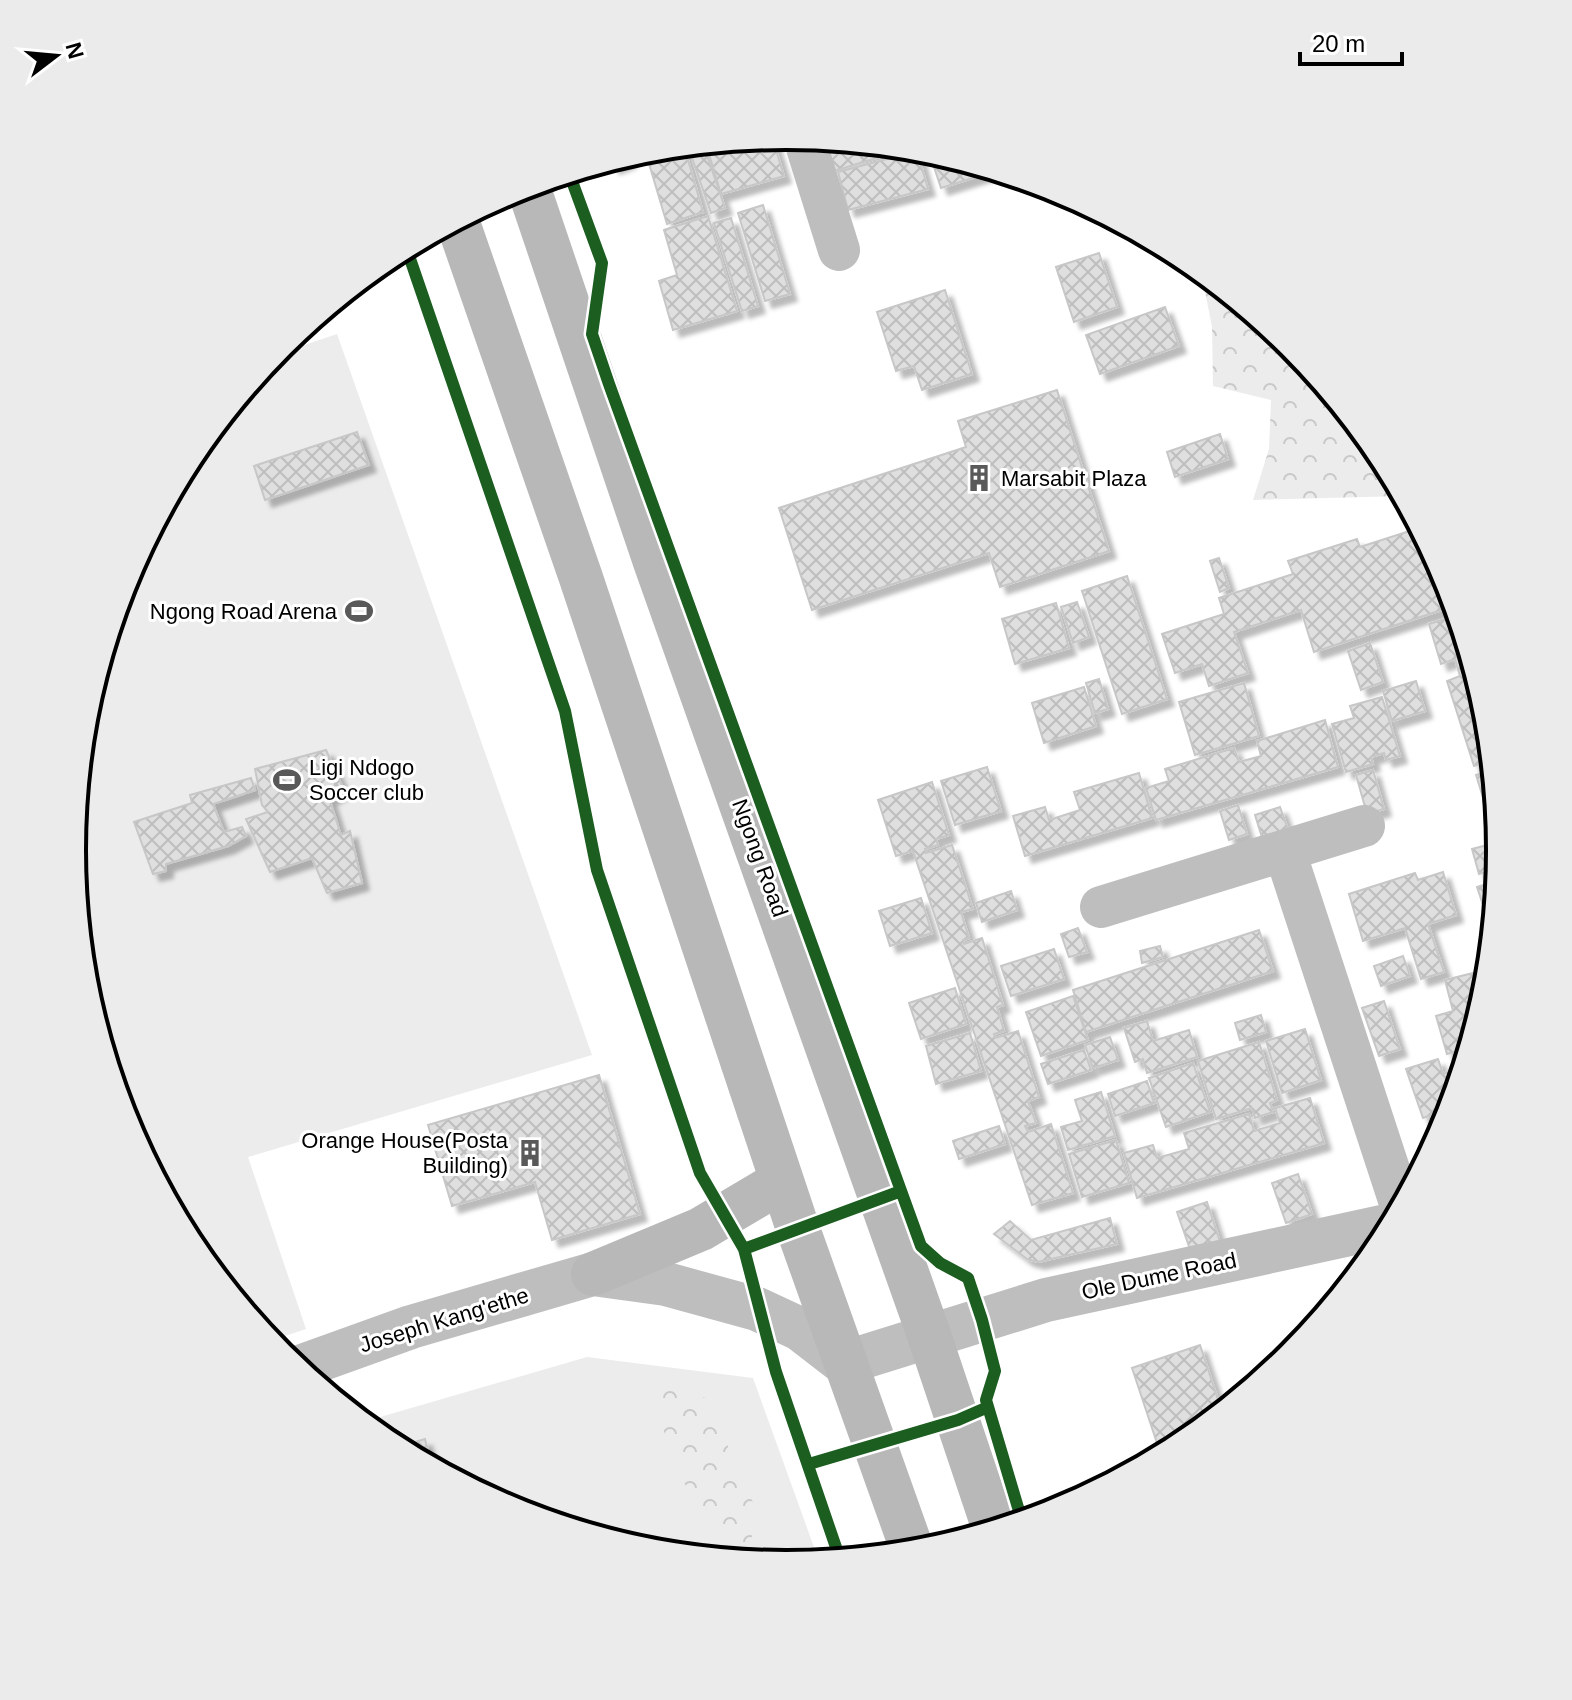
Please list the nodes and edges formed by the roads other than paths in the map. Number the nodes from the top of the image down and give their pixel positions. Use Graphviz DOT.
graph roads {
  1 [pos="808,150"];
  2 [pos="532,198"];
  3 [pos="461,230"];
  4 [pos="839,250"];
  5 [pos="1364,826"];
  6 [pos="1285,852"];
  7 [pos="1101,907"];
  8 [pos="782,1181"];
  9 [pos="1396,1192"];
  10 [pos="1374,1229"];
  11 [pos="593,1274"];
  12 [pos="929,1335"];
  13 [pos="310,1363"];
  14 [pos="844,1363"];
  15 [pos="991,1519"];
  16 [pos="908,1539"];
  1 -- 4 [label="street"];
  2 -- 12 [label="main road, Ngong Road"];
  3 -- 8 [label="main road"];
  5 -- 6 [label="street"];
  6 -- 7 [label="street"];
  6 -- 9 [label="street"];
  8 -- 11 [label="main road"];
  8 -- 14 [label="main road"];
  10 -- 12 [label="street, Ole Dume Road"];
  11 -- 13 [label="street, Joseph Kang'ethe"];
  11 -- 14 [label="street"];
  12 -- 14 [label="street, Ole Dume Road"];
  12 -- 15 [label="main road, Ngong Road"];
  14 -- 16 [label="main road"];
}
